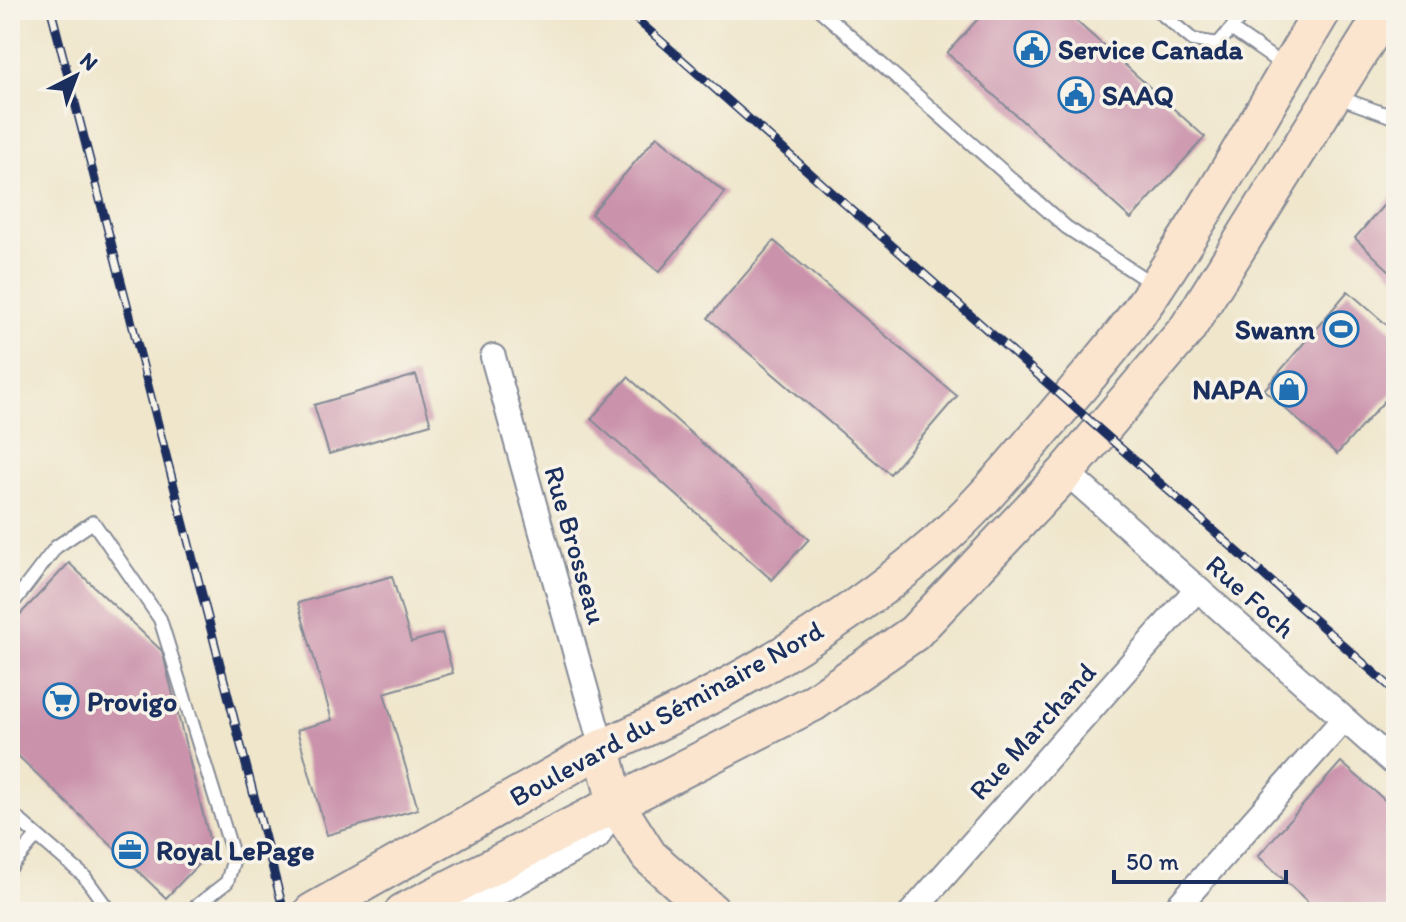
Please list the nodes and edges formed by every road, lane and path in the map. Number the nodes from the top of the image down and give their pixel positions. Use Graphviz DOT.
graph roads {
  1 [pos="820,10"];
  2 [pos="1157,10"];
  3 [pos="1246,10"];
  4 [pos="1323,10"];
  5 [pos="1341,10"];
  6 [pos="1386,10"];
  7 [pos="1231,29"];
  8 [pos="1360,55"];
  9 [pos="1288,68"];
  10 [pos="1335,96"];
  11 [pos="1395,115"];
  12 [pos="1157,287"];
  13 [pos="493,357"];
  14 [pos="1066,472"];
  15 [pos="1197,589"];
  16 [pos="10,607"];
  17 [pos="787,652"];
  18 [pos="1344,719"];
  19 [pos="742,740"];
  20 [pos="602,748"];
  21 [pos="1396,765"];
  22 [pos="616,804"];
  23 [pos="10,812"];
  24 [pos="37,836"];
  25 [pos="10,868"];
  26 [pos="110,912"];
  27 [pos="189,912"];
  28 [pos="312,912"];
  29 [pos="403,912"];
  30 [pos="464,912"];
  31 [pos="712,912"];
  32 [pos="912,912"];
  33 [pos="1173,912"];
  1 -- 12 [label="lane"];
  2 -- 7 [label="lane"];
  3 -- 7 [label="lane"];
  4 -- 9 [label="main road, Boulevard du Séminaire Nord"];
  5 -- 8 [label="main road"];
  6 -- 8 [label="main road, Boulevard du Séminaire Nord"];
  7 -- 9 [label="lane"];
  8 -- 10 [label="main road, Boulevard du Séminaire Nord"];
  9 -- 12 [label="main road, Boulevard du Séminaire Nord"];
  10 -- 11 [label="lane"];
  10 -- 14 [label="main road, Boulevard du Séminaire Nord"];
  12 -- 17 [label="main road, Boulevard du Séminaire Nord"];
  13 -- 20 [label="street, Rue Brosseau"];
  14 -- 15 [label="street, Rue Foch"];
  14 -- 19 [label="main road, Boulevard du Séminaire Nord"];
  15 -- 18 [label="street, Rue Foch"];
  15 -- 32 [label="street, Rue Marchand"];
  16 -- 27 [label="lane"];
  17 -- 19 [label="main road"];
  17 -- 20 [label="main road, Boulevard du Séminaire Nord"];
  18 -- 21 [label="street, Rue Foch"];
  18 -- 33 [label="street"];
  19 -- 22 [label="main road, Boulevard du Séminaire Nord"];
  20 -- 22 [label="main road"];
  20 -- 28 [label="main road, Boulevard du Séminaire Nord"];
  22 -- 29 [label="main road, Boulevard du Séminaire Nord"];
  22 -- 30 [label="street"];
  22 -- 31 [label="main road"];
  23 -- 24 [label="lane"];
  24 -- 25 [label="lane"];
  24 -- 26 [label="lane"];
}
